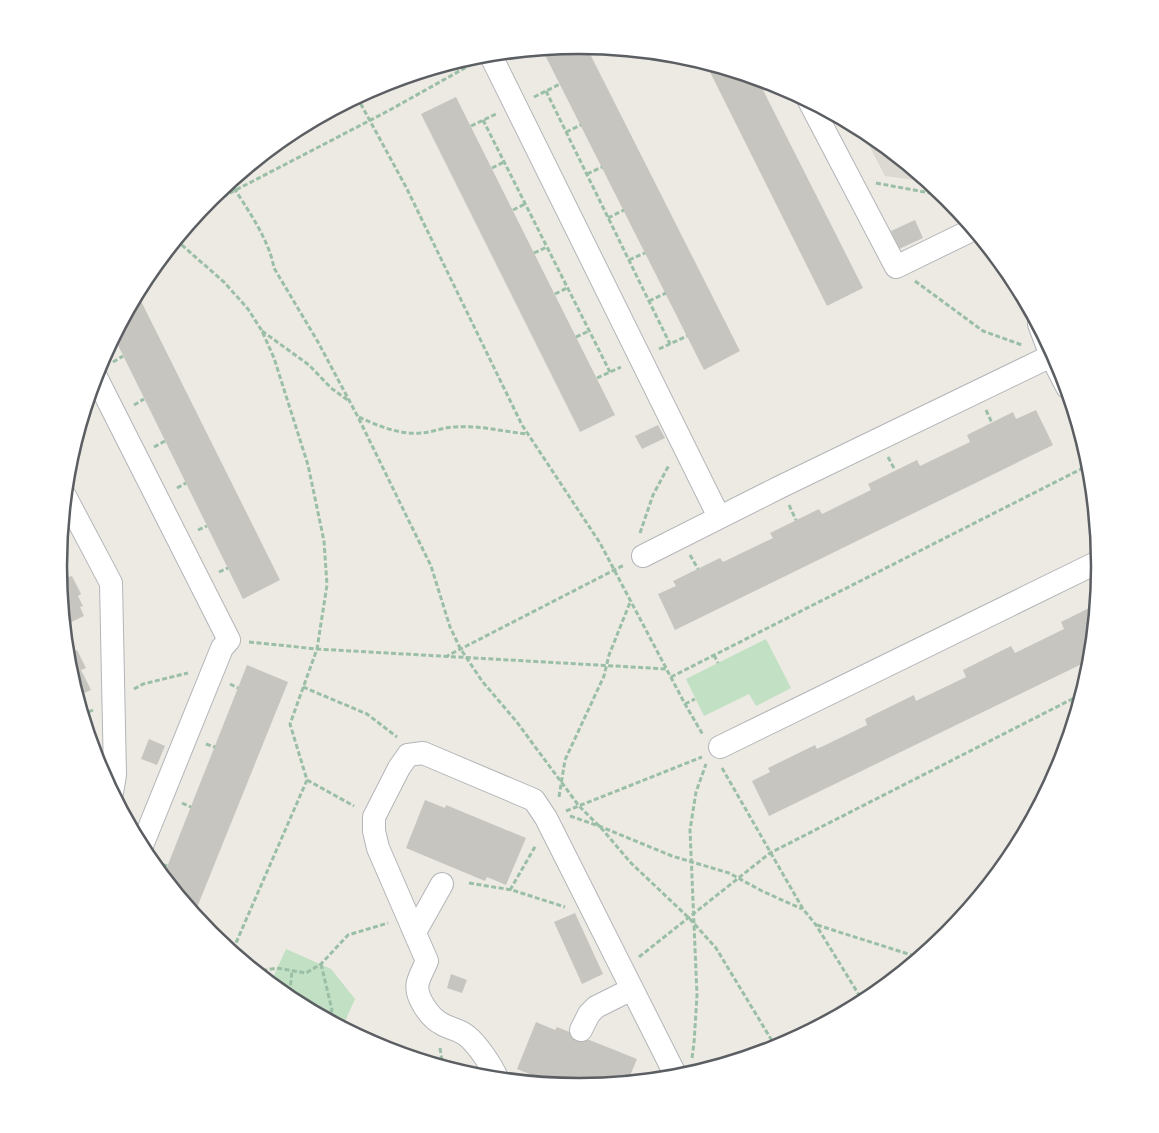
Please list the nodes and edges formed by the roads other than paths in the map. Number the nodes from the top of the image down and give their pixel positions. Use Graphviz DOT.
graph roads {
  1 [pos="484,63"];
  2 [pos="814,111"];
  3 [pos="968,232"];
  4 [pos="1047,358"];
  5 [pos="100,385"];
  6 [pos="70,506"];
  7 [pos="719,518"];
  8 [pos="641,546"];
  9 [pos="1092,565"];
  10 [pos="712,753"];
  11 [pos="114,780"];
  12 [pos="145,839"];
  13 [pos="442,884"];
  14 [pos="411,923"];
  15 [pos="627,980"];
  16 [pos="582,1030"];
  17 [pos="683,1068"];
  18 [pos="494,1072"];
  1 -- 7 [label="lane"];
  2 -- 3 [label="lane"];
  4 -- 7 [label="lane"];
  5 -- 12 [label="lane"];
  6 -- 11 [label="lane"];
  7 -- 8 [label="lane"];
  9 -- 10 [label="lane"];
  13 -- 14 [label="lane"];
  14 -- 15 [label="lane"];
  14 -- 18 [label="lane"];
  15 -- 16 [label="lane"];
  15 -- 17 [label="lane"];
}
